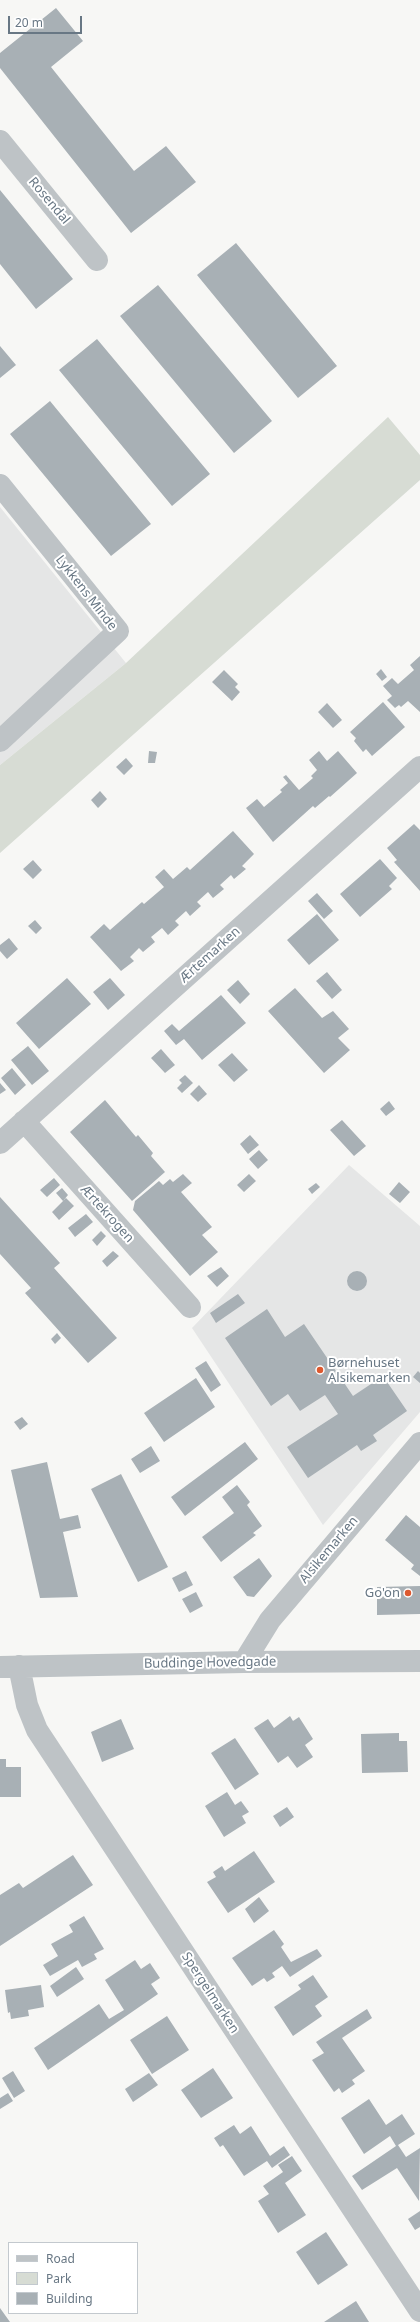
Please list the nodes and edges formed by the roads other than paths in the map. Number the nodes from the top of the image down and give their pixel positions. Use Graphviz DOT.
graph roads {
  1 [pos="0,141"];
  2 [pos="98,260"];
  3 [pos="0,485"];
  4 [pos="0,741"];
  5 [pos="420,767"];
  6 [pos="24,1121"];
  7 [pos="0,1143"];
  8 [pos="190,1306"];
  9 [pos="420,1443"];
  10 [pos="420,1661"];
  11 [pos="244,1662"];
  12 [pos="10,1666"];
  13 [pos="420,2311"];
  1 -- 2 [label="street, Rosendal"];
  3 -- 4 [label="street, Lykkens Minde"];
  5 -- 6 [label="street, Ærtemarken"];
  6 -- 7 [label="street, Ærtemarken"];
  6 -- 8 [label="street, Ærtekrogen"];
  9 -- 11 [label="street, Alsikemarken"];
  10 -- 11 [label="street, Buddinge Hovedgade"];
  11 -- 12 [label="street, Buddinge Hovedgade"];
  12 -- 13 [label="street, Spergelmarken"];
}
